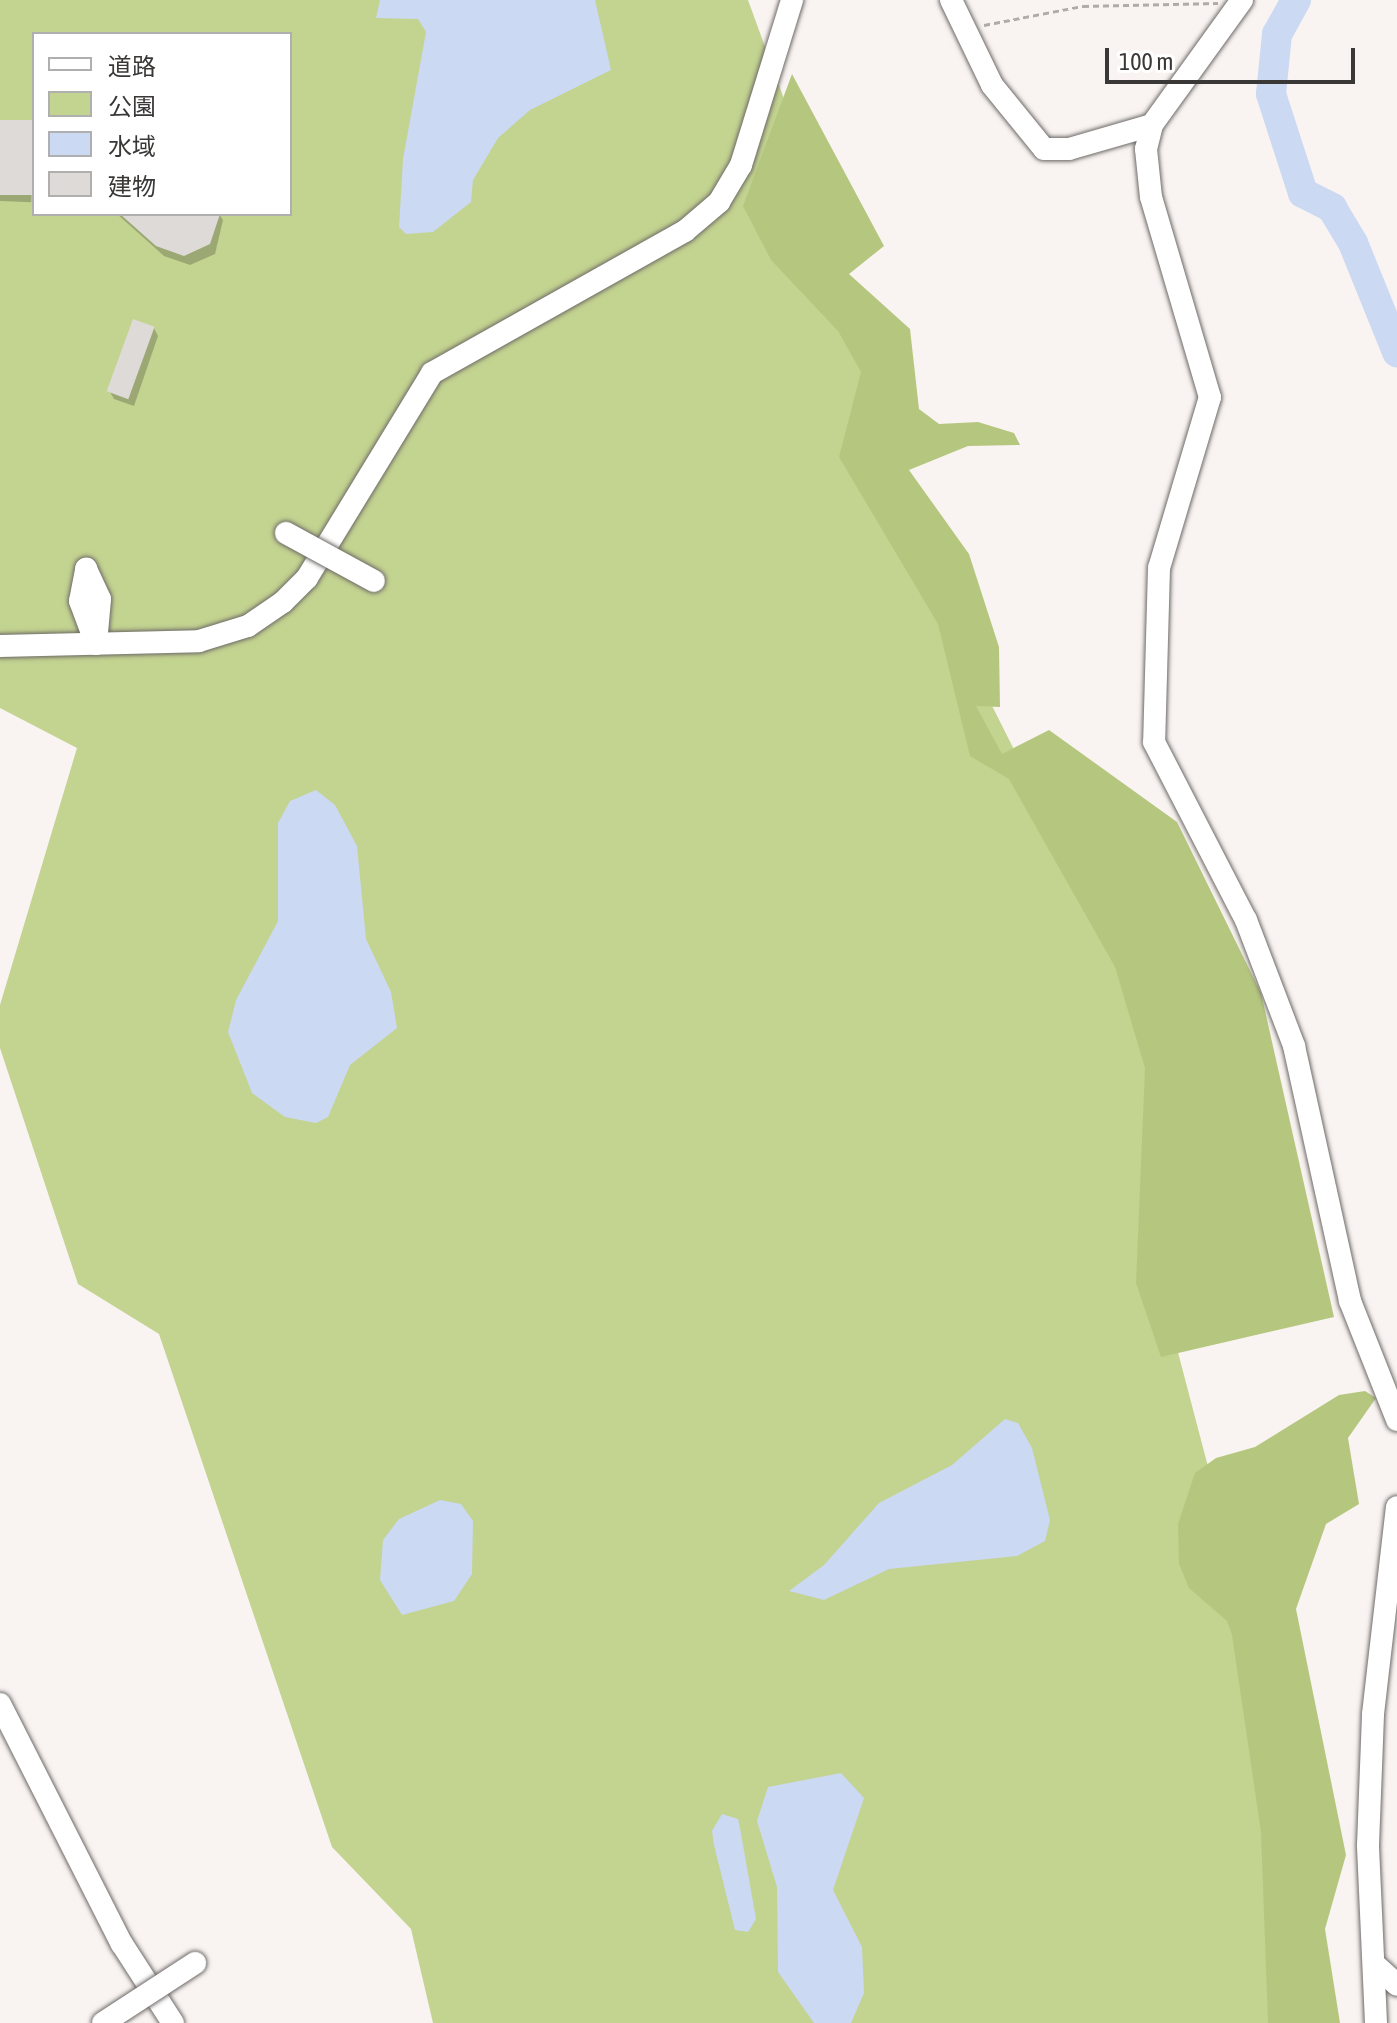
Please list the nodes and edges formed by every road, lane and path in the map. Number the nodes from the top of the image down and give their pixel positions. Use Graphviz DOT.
graph roads {
  1 [pos="792,0"];
  2 [pos="951,0"];
  3 [pos="1241,1"];
  4 [pos="965,28"];
  5 [pos="1152,125"];
  6 [pos="286,533"];
  7 [pos="374,581"];
  8 [pos="0,646"];
  9 [pos="1397,1420"];
  10 [pos="1397,1507"];
  11 [pos="0,1704"];
  12 [pos="195,1963"];
  13 [pos="1374,1964"];
  14 [pos="1397,1985"];
  15 [pos="103,2023"];
  16 [pos="173,2023"];
  17 [pos="1376,2023"];
  1 -- 8 [label="street"];
  2 -- 4 [label="street"];
  3 -- 4 [label="path"];
  3 -- 5 [label="street"];
  4 -- 5 [label="street"];
  5 -- 9 [label="street"];
  6 -- 7 [label="street, bridge"];
  10 -- 13 [label="street"];
  11 -- 16 [label="street"];
  12 -- 15 [label="street, bridge"];
  13 -- 14 [label="street"];
  13 -- 17 [label="street"];
}
